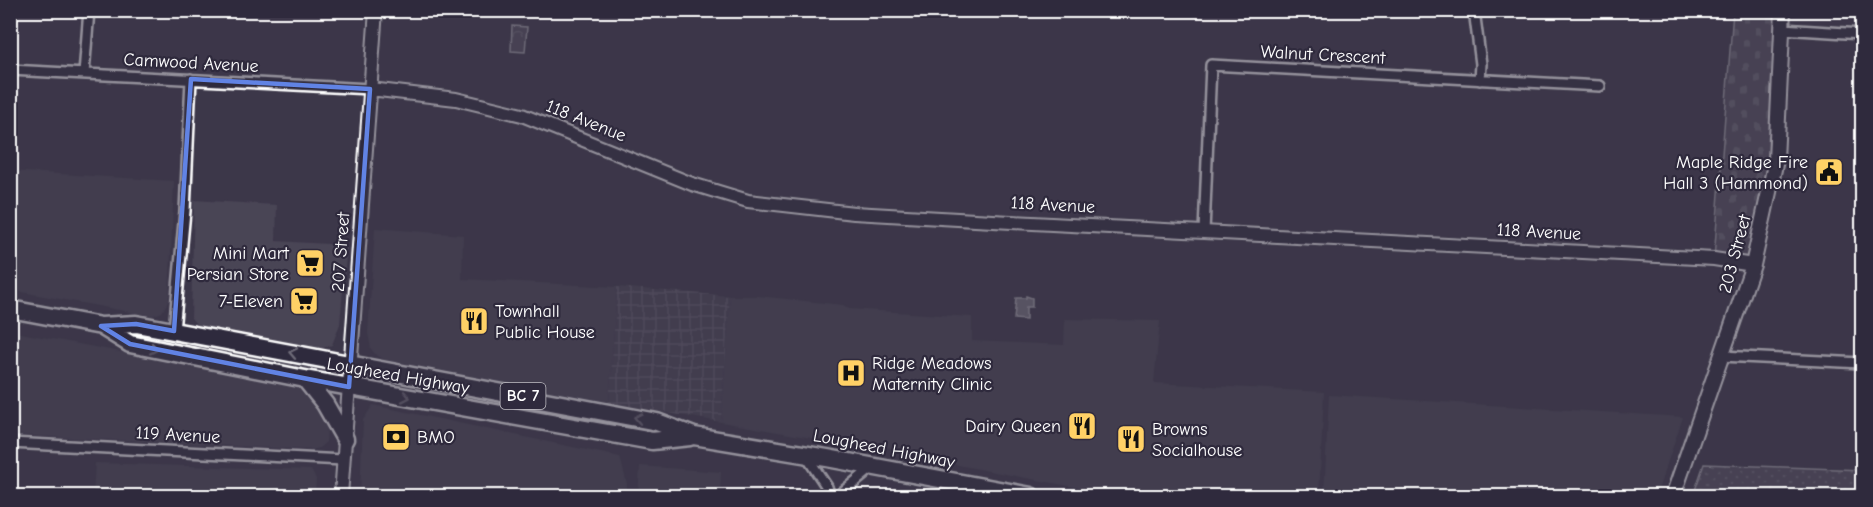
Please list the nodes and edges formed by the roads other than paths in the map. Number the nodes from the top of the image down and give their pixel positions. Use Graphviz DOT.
graph roads {
  1 [pos="89,10"];
  2 [pos="375,10"];
  3 [pos="1474,10"];
  4 [pos="1783,10"];
  5 [pos="1782,29"];
  6 [pos="1863,34"];
  7 [pos="10,70"];
  8 [pos="84,74"];
  9 [pos="191,79"];
  10 [pos="1480,80"];
  11 [pos="1600,86"];
  12 [pos="370,89"];
  13 [pos="1204,231"];
  14 [pos="1753,264"];
  15 [pos="10,309"];
  16 [pos="101,326"];
  17 [pos="174,331"];
  18 [pos="1722,356"];
  19 [pos="1863,363"];
  20 [pos="351,364"];
  21 [pos="304,379"];
  22 [pos="349,387"];
  23 [pos="694,436"];
  24 [pos="345,439"];
  25 [pos="10,443"];
  26 [pos="805,454"];
  27 [pos="344,460"];
  28 [pos="874,467"];
  29 [pos="341,496"];
  30 [pos="830,496"];
  31 [pos="838,496"];
  32 [pos="1031,496"];
  33 [pos="1673,496"];
  1 -- 8 [label="street"];
  2 -- 12 [label="street, 207 Street"];
  3 -- 10 [label="street"];
  4 -- 5 [label="main road, 203 Street"];
  5 -- 6 [label="street"];
  5 -- 14 [label="main road, 203 Street"];
  7 -- 8 [label="street, Camwood Avenue"];
  8 -- 9 [label="street, Camwood Avenue"];
  9 -- 12 [label="street, Camwood Avenue"];
  9 -- 17 [label="street"];
  10 -- 11 [label="street, Walnut Crescent"];
  10 -- 13 [label="street, Walnut Crescent"];
  12 -- 13 [label="street, 118 Avenue"];
  12 -- 20 [label="street, 207 Street"];
  13 -- 14 [label="street, 118 Avenue"];
  14 -- 18 [label="main road, 203 Street"];
  15 -- 16 [label="highway, Lougheed Highway / BC 7"];
  16 -- 17 [label="highway, Lougheed Highway / BC 7"];
  16 -- 21 [label="highway, Lougheed Highway / BC 7, one-way"];
  20 -- 17 [label="highway, Lougheed Highway / BC 7, one-way"];
  18 -- 19 [label="street"];
  18 -- 33 [label="main road, 203 Street"];
  20 -- 22 [label="street, 207 Street"];
  23 -- 20 [label="highway, Lougheed Highway / BC 7, one-way"];
  21 -- 22 [label="highway, Lougheed Highway / BC 7"];
  21 -- 24 [label="highway"];
  22 -- 23 [label="highway, Lougheed Highway / BC 7, one-way"];
  22 -- 24 [label="street, 207 Street"];
  23 -- 26 [label="highway, Lougheed Highway / BC 7"];
  24 -- 27 [label="street, 207 Street"];
  25 -- 27 [label="street, 119 Avenue"];
  26 -- 28 [label="highway, Lougheed Highway / BC 7"];
  26 -- 30 [label="street"];
  27 -- 29 [label="street, 207 Street"];
  28 -- 31 [label="street"];
  28 -- 32 [label="highway, Lougheed Highway / BC 7"];
}
